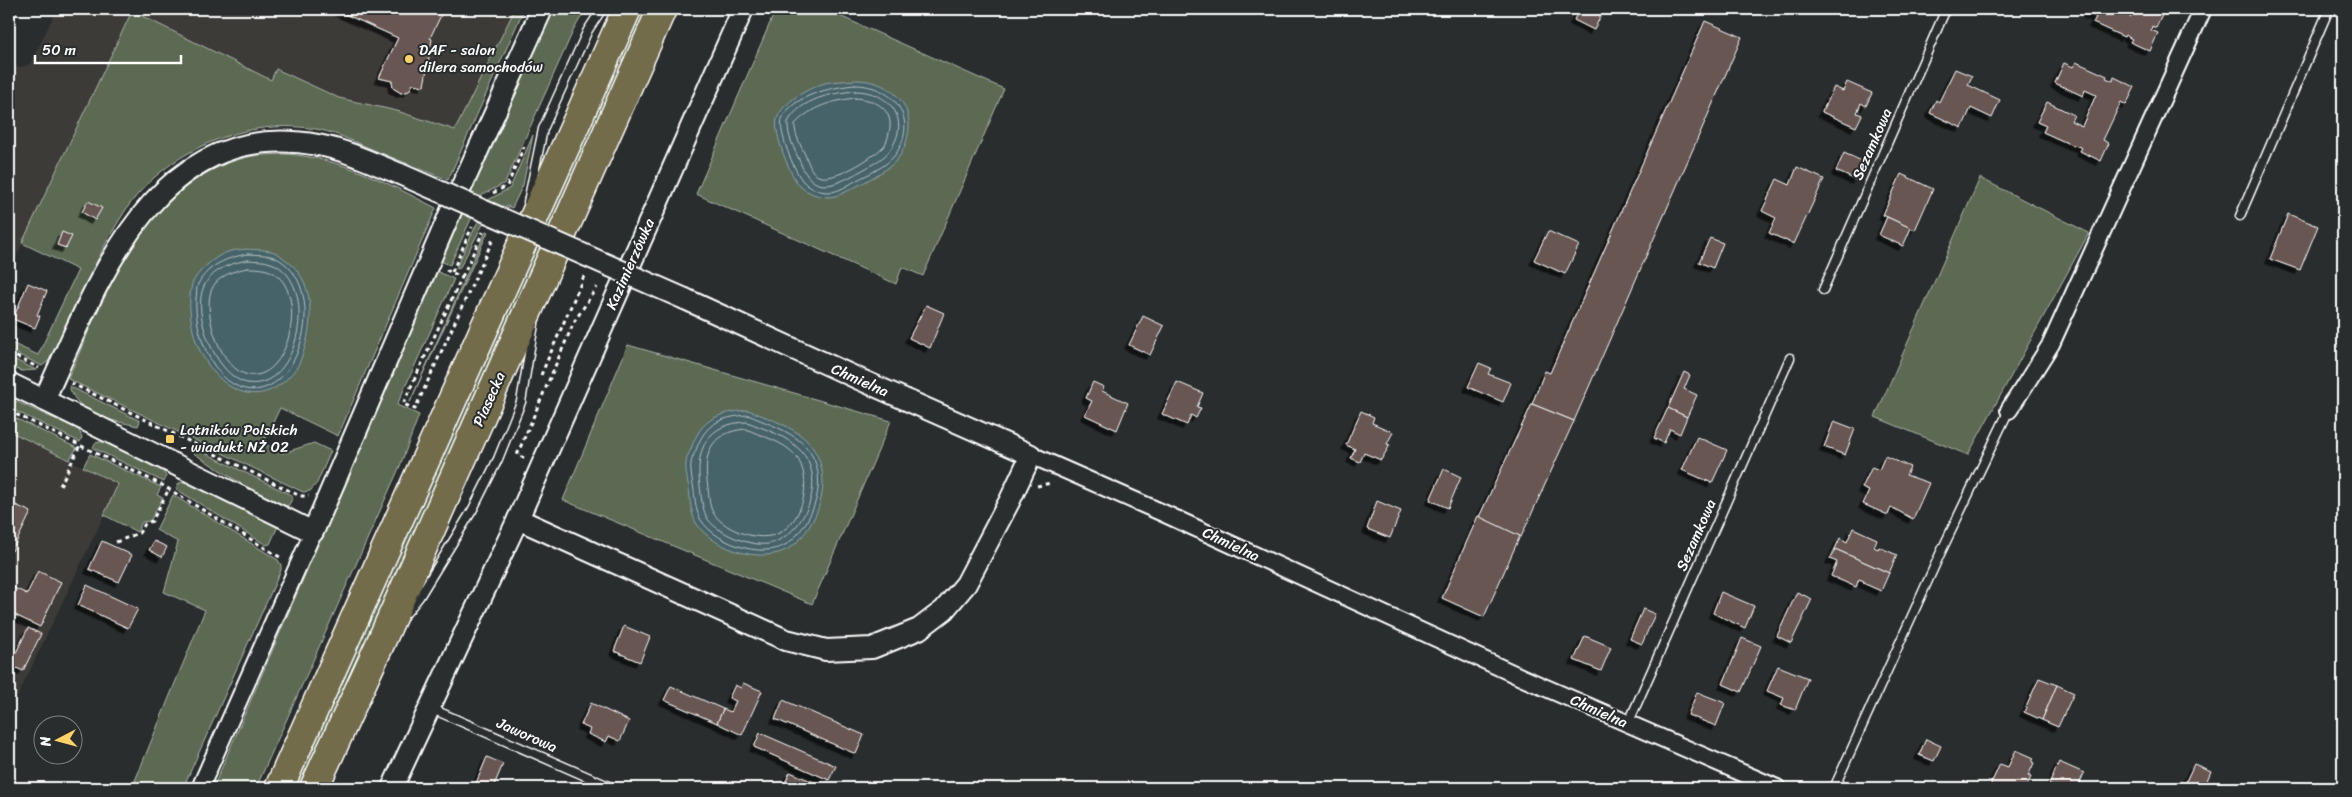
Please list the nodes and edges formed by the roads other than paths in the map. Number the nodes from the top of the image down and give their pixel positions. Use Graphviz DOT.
graph roads {
  1 [pos="542,9"];
  2 [pos="602,9"];
  3 [pos="627,9"];
  4 [pos="662,9"];
  5 [pos="743,9"];
  6 [pos="1946,9"];
  7 [pos="2203,9"];
  8 [pos="2329,9"];
  9 [pos="2240,216"];
  10 [pos="518,251"];
  11 [pos="1823,290"];
  12 [pos="1790,358"];
  13 [pos="9,383"];
  14 [pos="44,400"];
  15 [pos="2009,410"];
  16 [pos="1030,455"];
  17 [pos="518,519"];
  18 [pos="313,532"];
  19 [pos="430,708"];
  20 [pos="1628,724"];
  21 [pos="200,788"];
  22 [pos="279,788"];
  23 [pos="314,788"];
  24 [pos="392,788"];
  25 [pos="613,788"];
  26 [pos="1774,788"];
  27 [pos="1834,788"];
  1 -- 18 [label="street"];
  2 -- 10 [label="lane"];
  3 -- 10 [label="highway"];
  4 -- 23 [label="highway, Piasecka"];
  5 -- 17 [label="street, Kazimierzówka"];
  6 -- 11 [label="lane, Sezamkowa"];
  7 -- 15 [label="street"];
  8 -- 9 [label="lane"];
  10 -- 22 [label="highway"];
  12 -- 20 [label="lane, Sezamkowa"];
  13 -- 14 [label="street"];
  14 -- 16 [label="street, Chmielna, bridge"];
  14 -- 18 [label="street"];
  15 -- 27 [label="lane"];
  16 -- 17 [label="street"];
  16 -- 20 [label="street, Chmielna"];
  17 -- 19 [label="street, Kazimierzówka"];
  18 -- 21 [label="street"];
  19 -- 24 [label="street, Kazimierzówka"];
  19 -- 25 [label="lane, Jaworowa"];
  20 -- 26 [label="street, Chmielna"];
}
